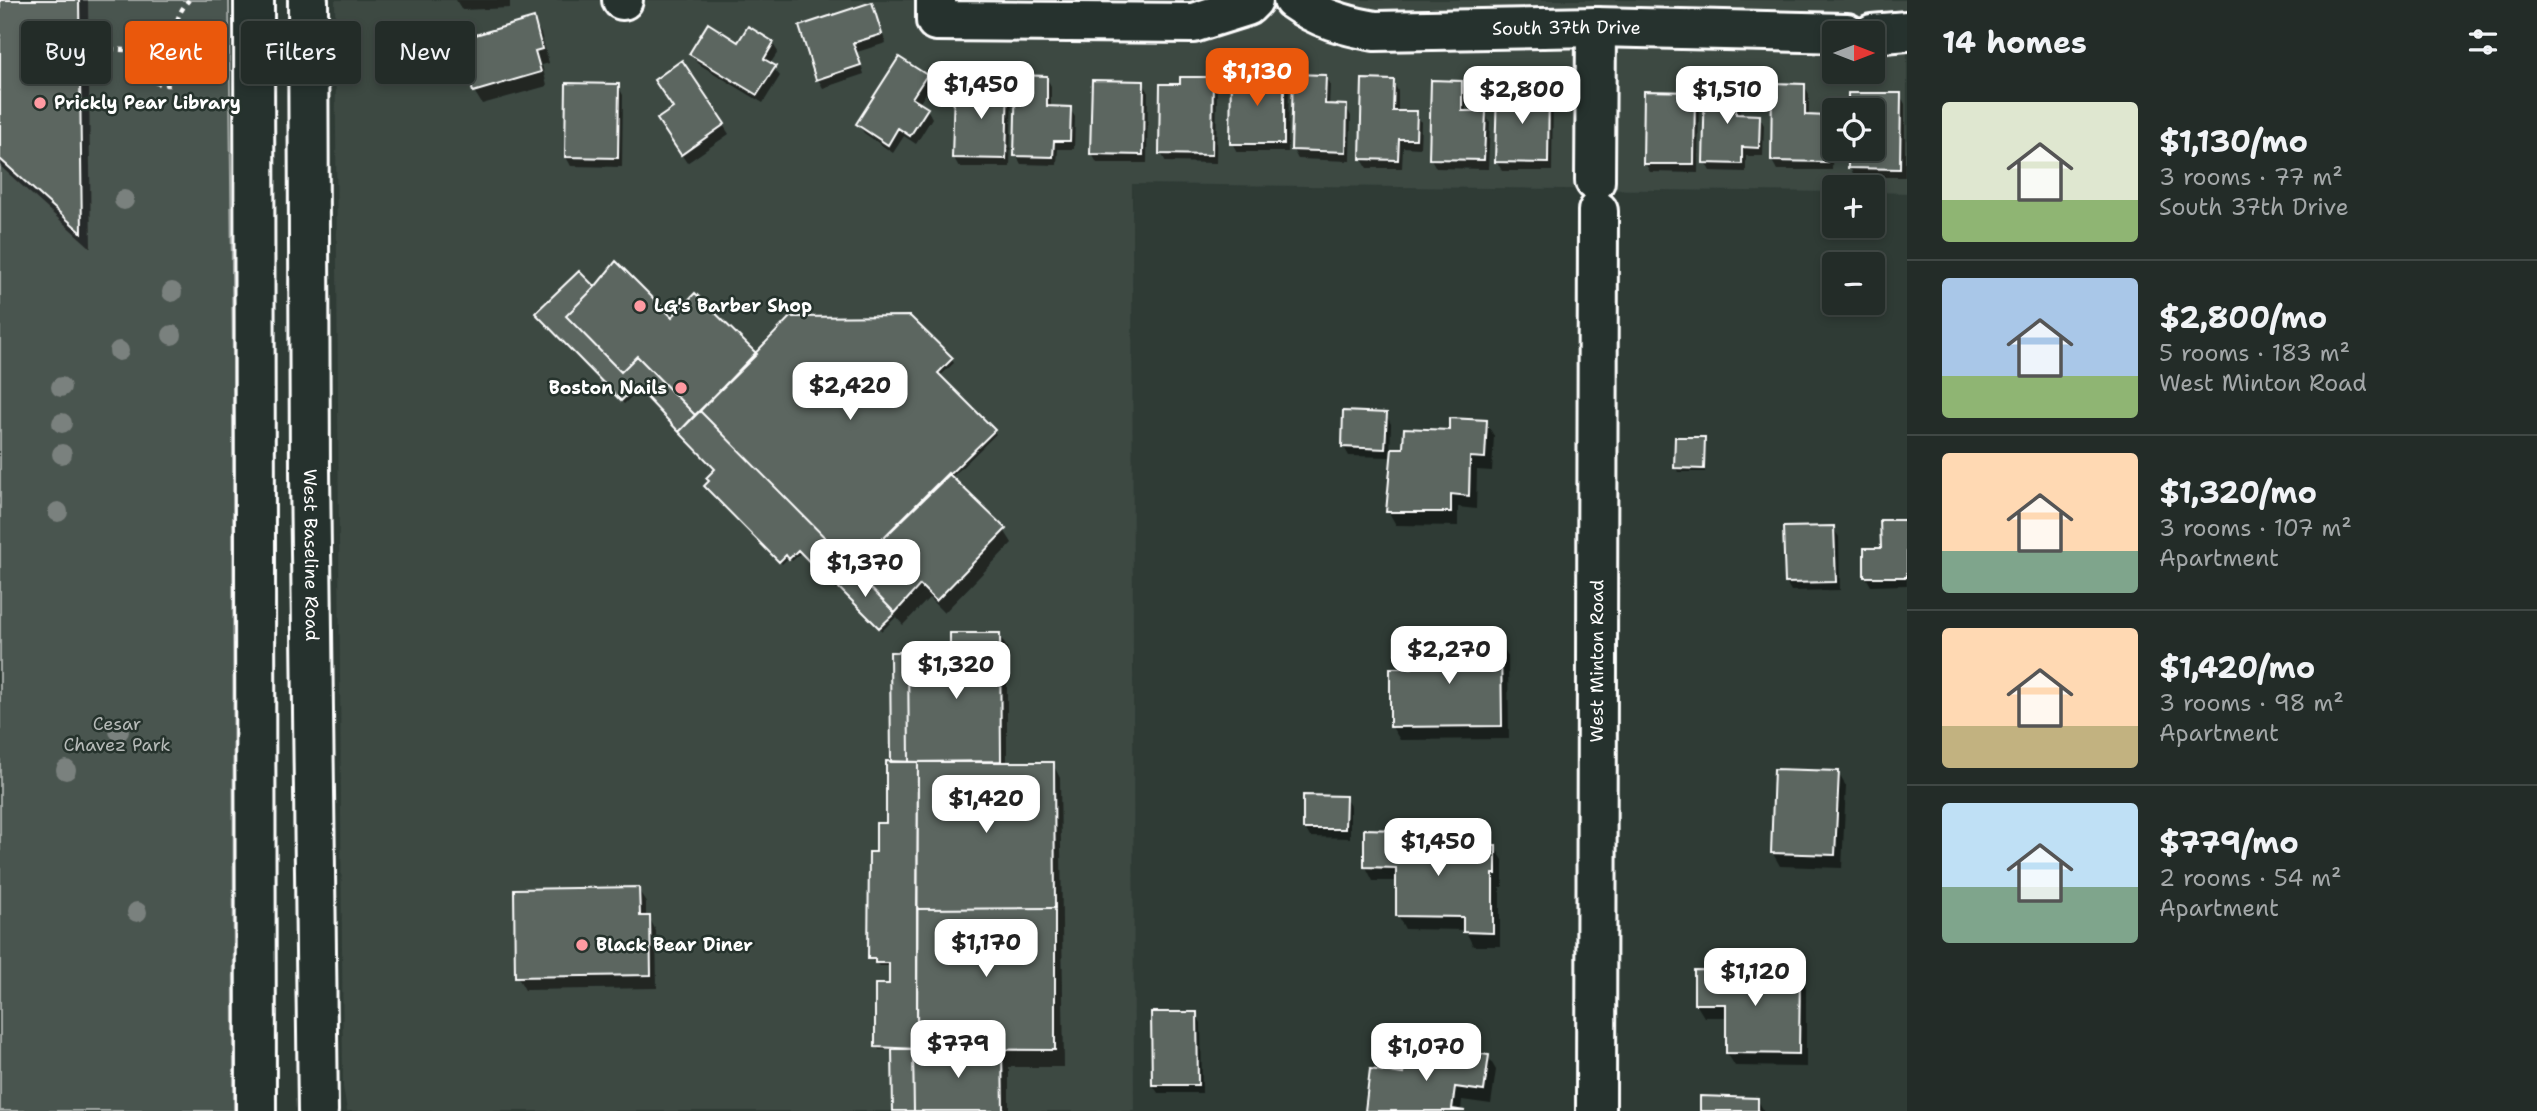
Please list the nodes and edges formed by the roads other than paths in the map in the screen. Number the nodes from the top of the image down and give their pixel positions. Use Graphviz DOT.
graph roads {
  1 [pos="254,0"];
  2 [pos="309,0"];
  3 [pos="1253,0"];
  4 [pos="1293,0"];
  5 [pos="936,11"];
  6 [pos="1596,27"];
  7 [pos="1907,31"];
  8 [pos="1822,32"];
  9 [pos="1885,33"];
  10 [pos="255,170"];
  11 [pos="309,170"];
  12 [pos="256,1111"];
  13 [pos="318,1111"];
  14 [pos="1596,1111"];
  1 -- 10 [label="main road"];
  2 -- 11 [label="main road, West Baseline Road"];
  3 -- 5 [label="main road"];
  4 -- 6 [label="main road, South 37th Drive"];
  6 -- 8 [label="main road, South 37th Drive"];
  6 -- 14 [label="main road, West Minton Road"];
  7 -- 9 [label="main road"];
  10 -- 11 [label="main road"];
  10 -- 12 [label="main road"];
  11 -- 13 [label="main road, West Baseline Road"];
}
